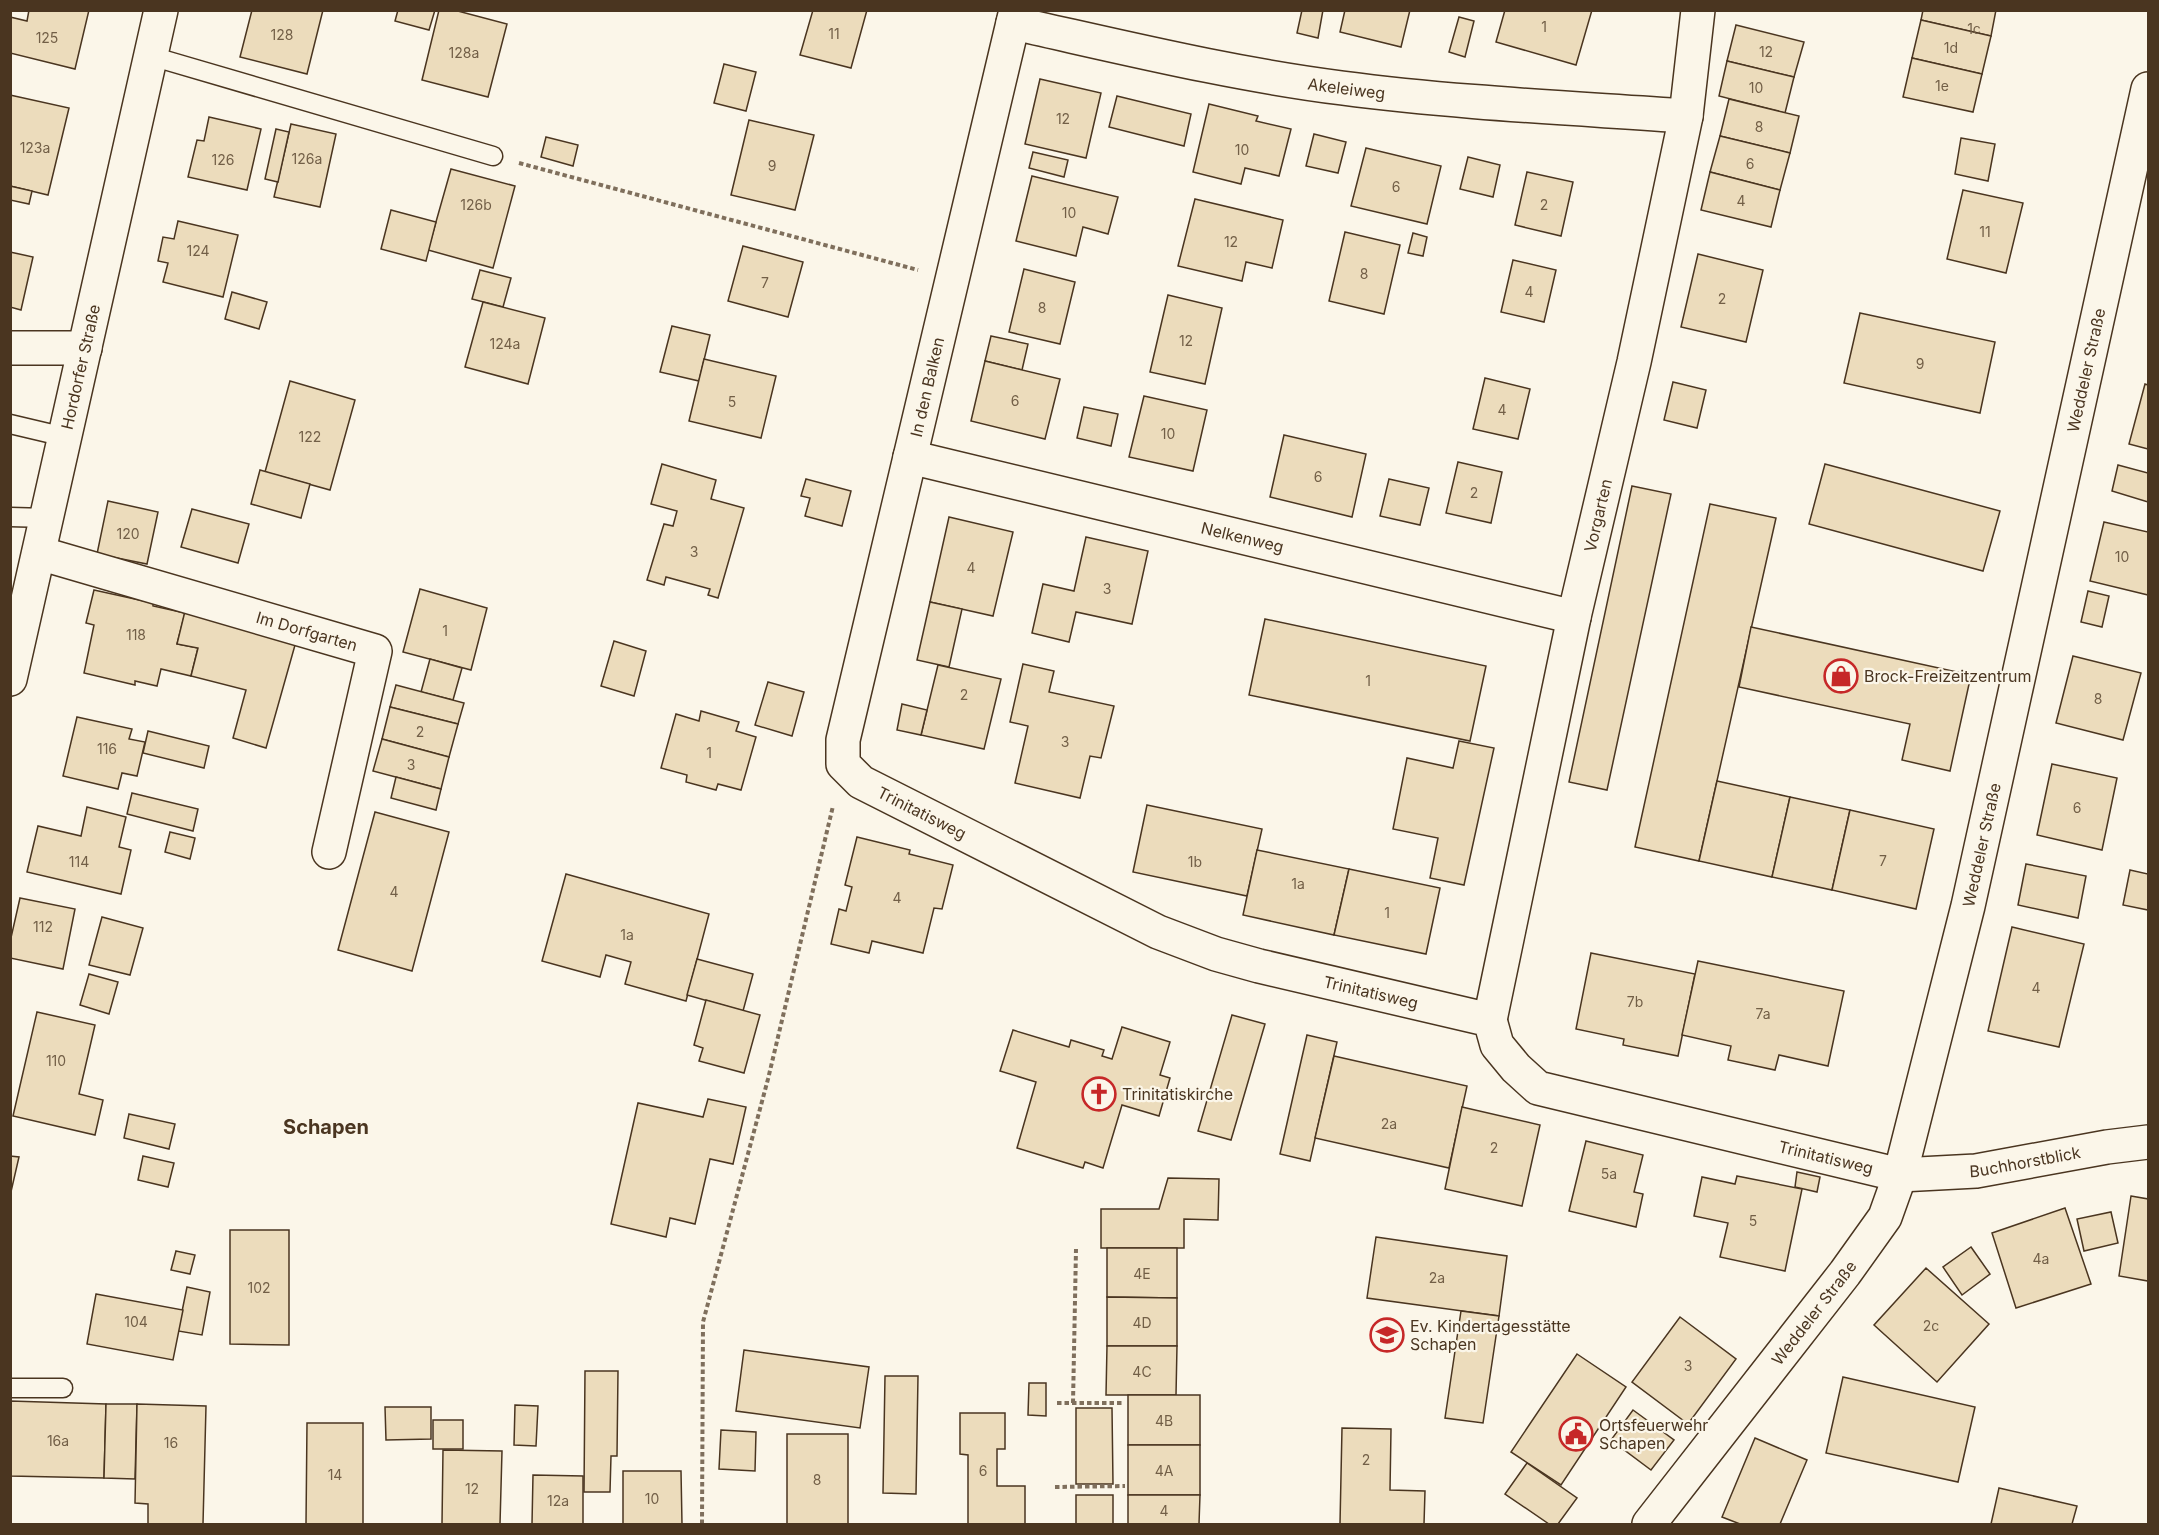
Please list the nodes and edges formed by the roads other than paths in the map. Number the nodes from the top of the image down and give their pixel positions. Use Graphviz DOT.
graph roads {
  1 [pos="161,10"];
  2 [pos="1698,10"];
  3 [pos="1014,17"];
  4 [pos="151,56"];
  5 [pos="2148,89"];
  6 [pos="1686,116"];
  7 [pos="493,156"];
  8 [pos="10,348"];
  9 [pos="85,348"];
  10 [pos="10,424"];
  11 [pos="65,437"];
  12 [pos="910,457"];
  13 [pos="10,517"];
  14 [pos="47,518"];
  15 [pos="39,553"];
  16 [pos="1574,617"];
  17 [pos="13,660"];
  18 [pos="843,764"];
  19 [pos="329,852"];
  20 [pos="1490,1020"];
  21 [pos="2148,1142"];
  22 [pos="1900,1175"];
  23 [pos="10,1388"];
  24 [pos="63,1388"];
  25 [pos="1649,1524"];
  1 -- 4 [label="street, Hordorfer Straße"];
  2 -- 6 [label="street, Vorgarten"];
  3 -- 6 [label="street, Akeleiweg"];
  3 -- 12 [label="street, In den Balken"];
  4 -- 7 [label="lane"];
  4 -- 9 [label="street, Hordorfer Straße"];
  5 -- 22 [label="street, Weddeler Straße"];
  6 -- 16 [label="street, Vorgarten"];
  8 -- 9 [label="street"];
  9 -- 11 [label="street, Hordorfer Straße"];
  10 -- 11 [label="lane"];
  11 -- 14 [label="street, Hordorfer Straße"];
  12 -- 16 [label="street, Nelkenweg"];
  12 -- 18 [label="street, In den Balken"];
  13 -- 14 [label="lane"];
  14 -- 15 [label="street, Hordorfer Straße"];
  15 -- 17 [label="street, Hordorfer Straße"];
  15 -- 19 [label="street, Im Dorfgarten"];
  16 -- 20 [label="street, Vorgarten"];
  18 -- 20 [label="street, Trinitatisweg"];
  20 -- 22 [label="street, Trinitatisweg"];
  21 -- 22 [label="street, Buchhorstblick"];
  22 -- 25 [label="street, Weddeler Straße"];
  23 -- 24 [label="lane"];
}
